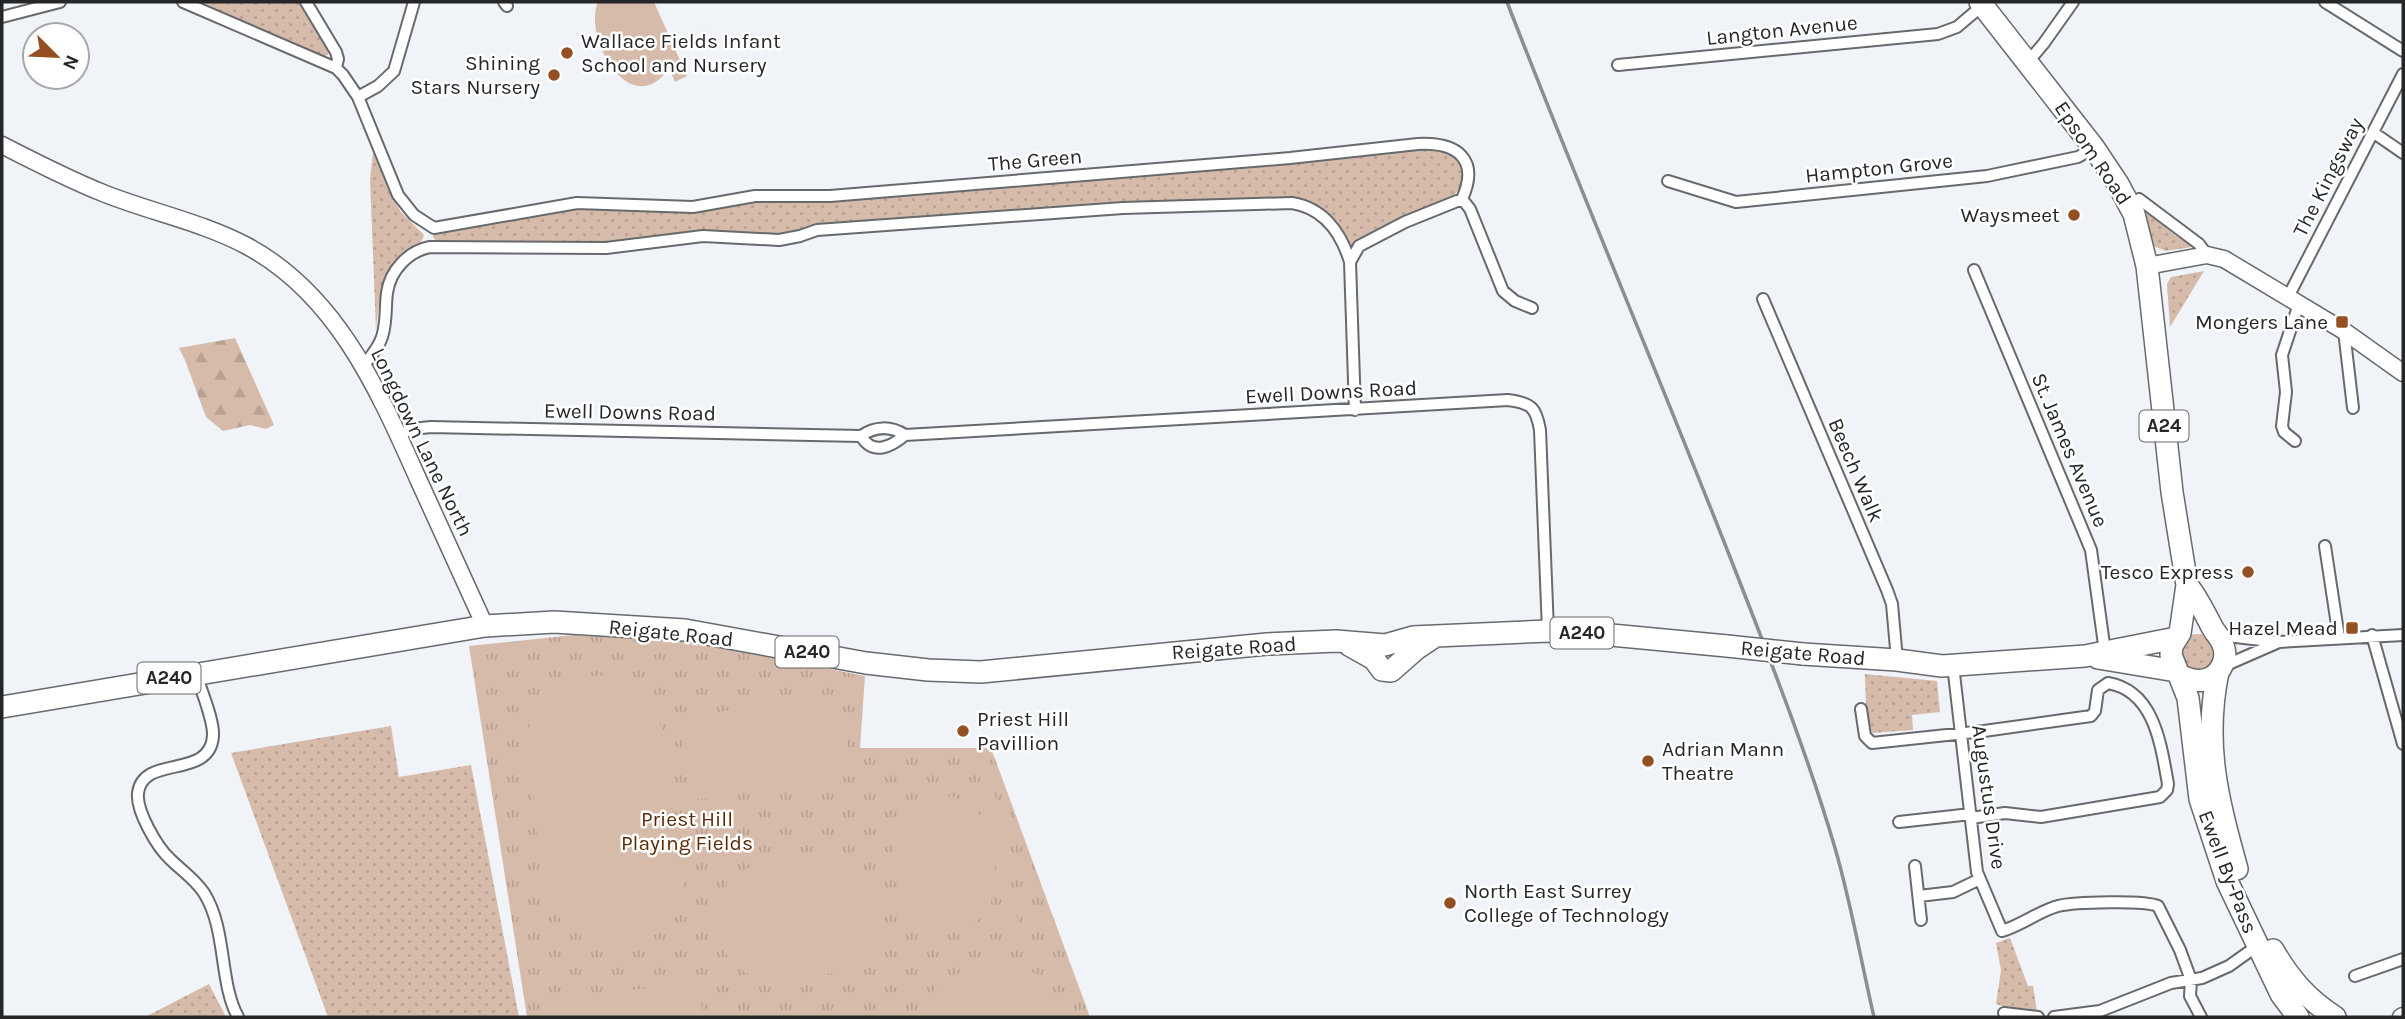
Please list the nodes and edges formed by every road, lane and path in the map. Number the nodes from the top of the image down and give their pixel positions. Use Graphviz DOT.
graph roads {
  1 [pos="60,2"];
  2 [pos="183,2"];
  3 [pos="306,2"];
  4 [pos="414,2"];
  5 [pos="2073,2"];
  6 [pos="2325,2"];
  7 [pos="1981,4"];
  8 [pos="2,17"];
  9 [pos="2403,51"];
  10 [pos="2028,62"];
  11 [pos="1618,65"];
  12 [pos="336,68"];
  13 [pos="2403,74"];
  14 [pos="358,97"];
  15 [pos="2374,133"];
  16 [pos="2,145"];
  17 [pos="2094,148"];
  18 [pos="2403,153"];
  19 [pos="1668,181"];
  20 [pos="1462,199"];
  21 [pos="2140,199"];
  22 [pos="433,228"];
  23 [pos="424,248"];
  24 [pos="2207,255"];
  25 [pos="1350,262"];
  26 [pos="2147,266"];
  27 [pos="1974,270"];
  28 [pos="1763,299"];
  29 [pos="2294,301"];
  30 [pos="1532,308"];
  31 [pos="2344,331"];
  32 [pos="364,365"];
  33 [pos="2403,373"];
  34 [pos="2353,408"];
  35 [pos="1354,410"];
  36 [pos="399,435"];
  37 [pos="905,435"];
  38 [pos="861,436"];
  39 [pos="2295,441"];
  40 [pos="2325,545"];
  41 [pos="2188,585"];
  42 [pos="485,626"];
  43 [pos="1548,631"];
  44 [pos="2216,633"];
  45 [pos="2372,635"];
  46 [pos="2403,635"];
  47 [pos="2178,636"];
  48 [pos="2339,638"];
  49 [pos="2279,642"];
  50 [pos="2095,654"];
  51 [pos="1897,660"];
  52 [pos="1953,665"];
  53 [pos="2220,670"];
  54 [pos="2177,673"];
  55 [pos="196,674"];
  56 [pos="2,706"];
  57 [pos="1861,709"];
  58 [pos="1961,732"];
  59 [pos="2403,744"];
  60 [pos="1971,816"];
  61 [pos="1899,822"];
  62 [pos="1916,866"];
  63 [pos="1980,879"];
  64 [pos="1919,895"];
  65 [pos="1921,920"];
  66 [pos="2258,946"];
  67 [pos="2403,959"];
  68 [pos="2356,976"];
  69 [pos="2191,980"];
  70 [pos="2320,1011"];
  71 [pos="2004,1013"];
  72 [pos="238,1017"];
  73 [pos="2038,1017"];
  74 [pos="2054,1017"];
  75 [pos="2201,1017"];
  76 [pos="2298,1017"];
  77 [pos="2335,1017"];
  1 -- 8 [label="street"];
  2 -- 12 [label="street"];
  3 -- 12 [label="street"];
  4 -- 14 [label="street"];
  5 -- 10 [label="street"];
  6 -- 9 [label="street"];
  7 -- 10 [label="highway, Epsom Road / A24"];
  7 -- 11 [label="street, Langton Avenue"];
  10 -- 17 [label="highway, Epsom Road / A24"];
  12 -- 14 [label="street"];
  13 -- 15 [label="street, The Kingsway"];
  14 -- 22 [label="street"];
  15 -- 18 [label="street"];
  15 -- 29 [label="street, The Kingsway"];
  16 -- 32 [label="street, Longdown Lane North"];
  17 -- 19 [label="street, Hampton Grove"];
  17 -- 26 [label="highway, Epsom Road / A24"];
  20 -- 22 [label="street, The Green"];
  20 -- 25 [label="street"];
  20 -- 30 [label="street"];
  21 -- 24 [label="street, Epsom Road"];
  22 -- 23 [label="street"];
  23 -- 25 [label="street"];
  23 -- 32 [label="street"];
  24 -- 26 [label="street"];
  24 -- 29 [label="street, Epsom Road"];
  25 -- 35 [label="street"];
  26 -- 41 [label="highway, Ewell By-Pass / A24"];
  27 -- 50 [label="street, St. James Avenue"];
  28 -- 51 [label="street, Beech Walk"];
  29 -- 31 [label="street, Epsom Road"];
  29 -- 39 [label="street, The Kingsway"];
  31 -- 33 [label="street, Epsom Road"];
  31 -- 34 [label="street"];
  32 -- 36 [label="street, Longdown Lane North"];
  35 -- 37 [label="street, Ewell Downs Road"];
  35 -- 43 [label="street, Ewell Downs Road"];
  36 -- 38 [label="street, Ewell Downs Road"];
  36 -- 42 [label="street, Longdown Lane North"];
  37 -- 38 [label="street, Ewell Downs Road"];
  37 -- 38 [label="street, Ewell Downs Road"];
  40 -- 48 [label="street"];
  41 -- 44 [label="highway, Ewell By-Pass / A24"];
  41 -- 47 [label="highway, Ewell By-Pass / A24"];
  42 -- 43 [label="highway, Reigate Road / A240"];
  42 -- 55 [label="highway, Reigate Road / A240"];
  43 -- 51 [label="highway, Reigate Road / A240, bridge"];
  44 -- 47 [label="highway"];
  44 -- 49 [label="street"];
  44 -- 53 [label="highway, Ewell By-Pass / A24"];
  45 -- 46 [label="street"];
  45 -- 48 [label="street"];
  45 -- 59 [label="street"];
  47 -- 50 [label="highway, Reigate Road / A240"];
  47 -- 54 [label="highway, Ewell By-Pass / A24"];
  48 -- 49 [label="street"];
  49 -- 53 [label="street"];
  50 -- 52 [label="highway, Reigate Road / A240"];
  50 -- 54 [label="highway, Reigate Road / A240"];
  51 -- 52 [label="highway, Reigate Road / A240"];
  52 -- 58 [label="street, Augustus Drive"];
  53 -- 54 [label="highway"];
  53 -- 70 [label="highway, Ewell By-Pass / A24"];
  54 -- 66 [label="highway, Ewell By-Pass / A24"];
  55 -- 56 [label="highway, Reigate Road / A240"];
  55 -- 72 [label="street"];
  57 -- 58 [label="street"];
  58 -- 60 [label="street, Augustus Drive"];
  58 -- 60 [label="street"];
  60 -- 61 [label="street"];
  60 -- 63 [label="street, Augustus Drive"];
  62 -- 64 [label="street"];
  63 -- 64 [label="street"];
  63 -- 69 [label="street, Augustus Drive"];
  64 -- 65 [label="street"];
  66 -- 69 [label="street"];
  66 -- 76 [label="highway, Ewell By-Pass / A24"];
  67 -- 68 [label="street"];
  69 -- 74 [label="street"];
  69 -- 75 [label="street"];
  70 -- 77 [label="highway, Ewell By-Pass / A24"];
  71 -- 73 [label="street"];
}
